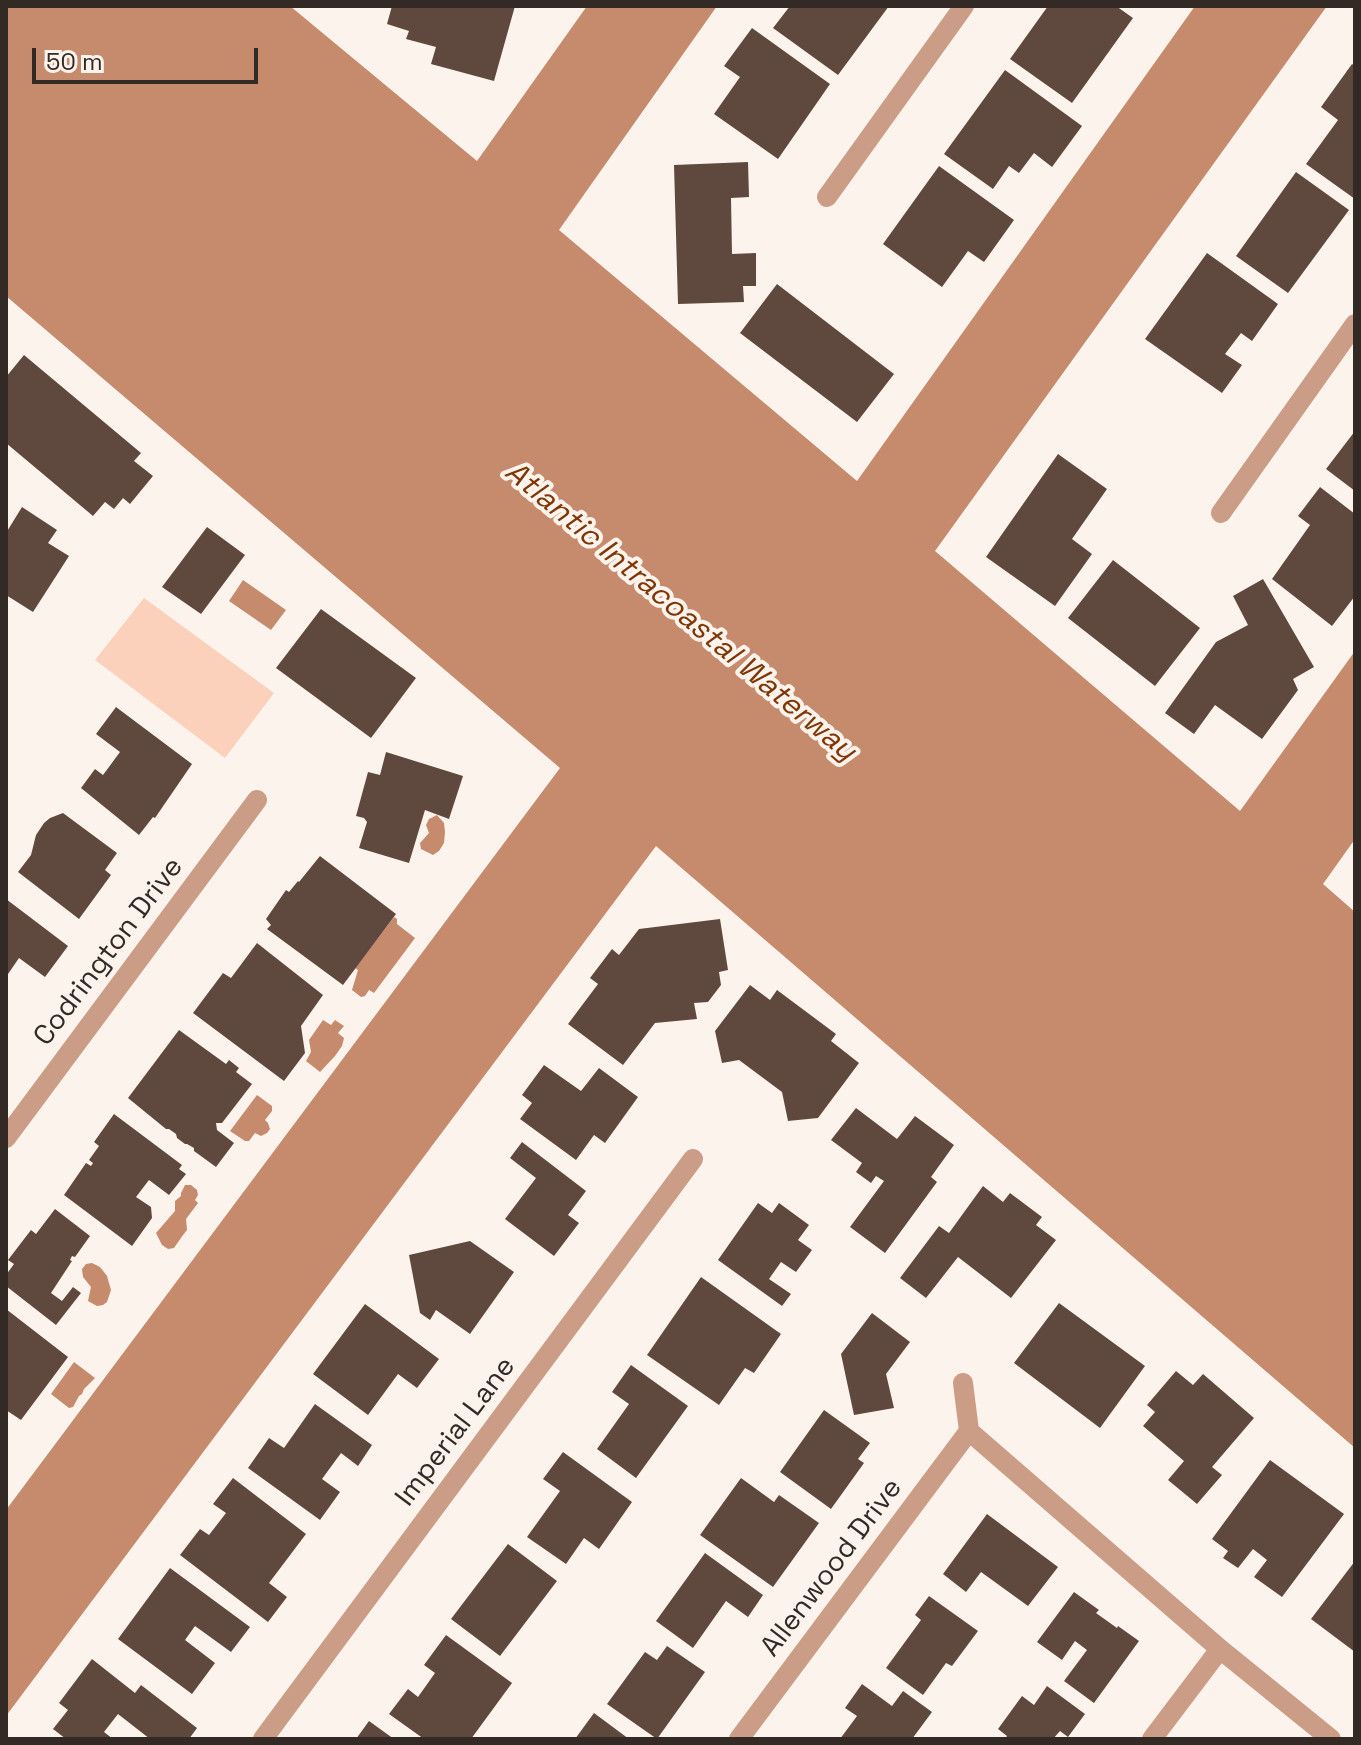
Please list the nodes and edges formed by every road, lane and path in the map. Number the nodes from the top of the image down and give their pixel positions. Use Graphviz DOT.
graph roads {
  1 [pos="964,6"];
  2 [pos="827,197"];
  3 [pos="1355,324"];
  4 [pos="1221,513"];
  5 [pos="257,800"];
  6 [pos="6,1138"];
  7 [pos="693,1159"];
  8 [pos="963,1383"];
  9 [pos="969,1431"];
  10 [pos="1220,1649"];
  11 [pos="263,1739"];
  12 [pos="739,1739"];
  13 [pos="1152,1739"];
  14 [pos="1331,1739"];
  1 -- 2 [label="street"];
  3 -- 4 [label="street"];
  5 -- 6 [label="street, Codrington Drive"];
  7 -- 11 [label="street, Imperial Lane"];
  8 -- 9 [label="street"];
  9 -- 10 [label="street"];
  9 -- 12 [label="street, Allenwood Drive"];
  10 -- 13 [label="street"];
  10 -- 14 [label="street"];
}
